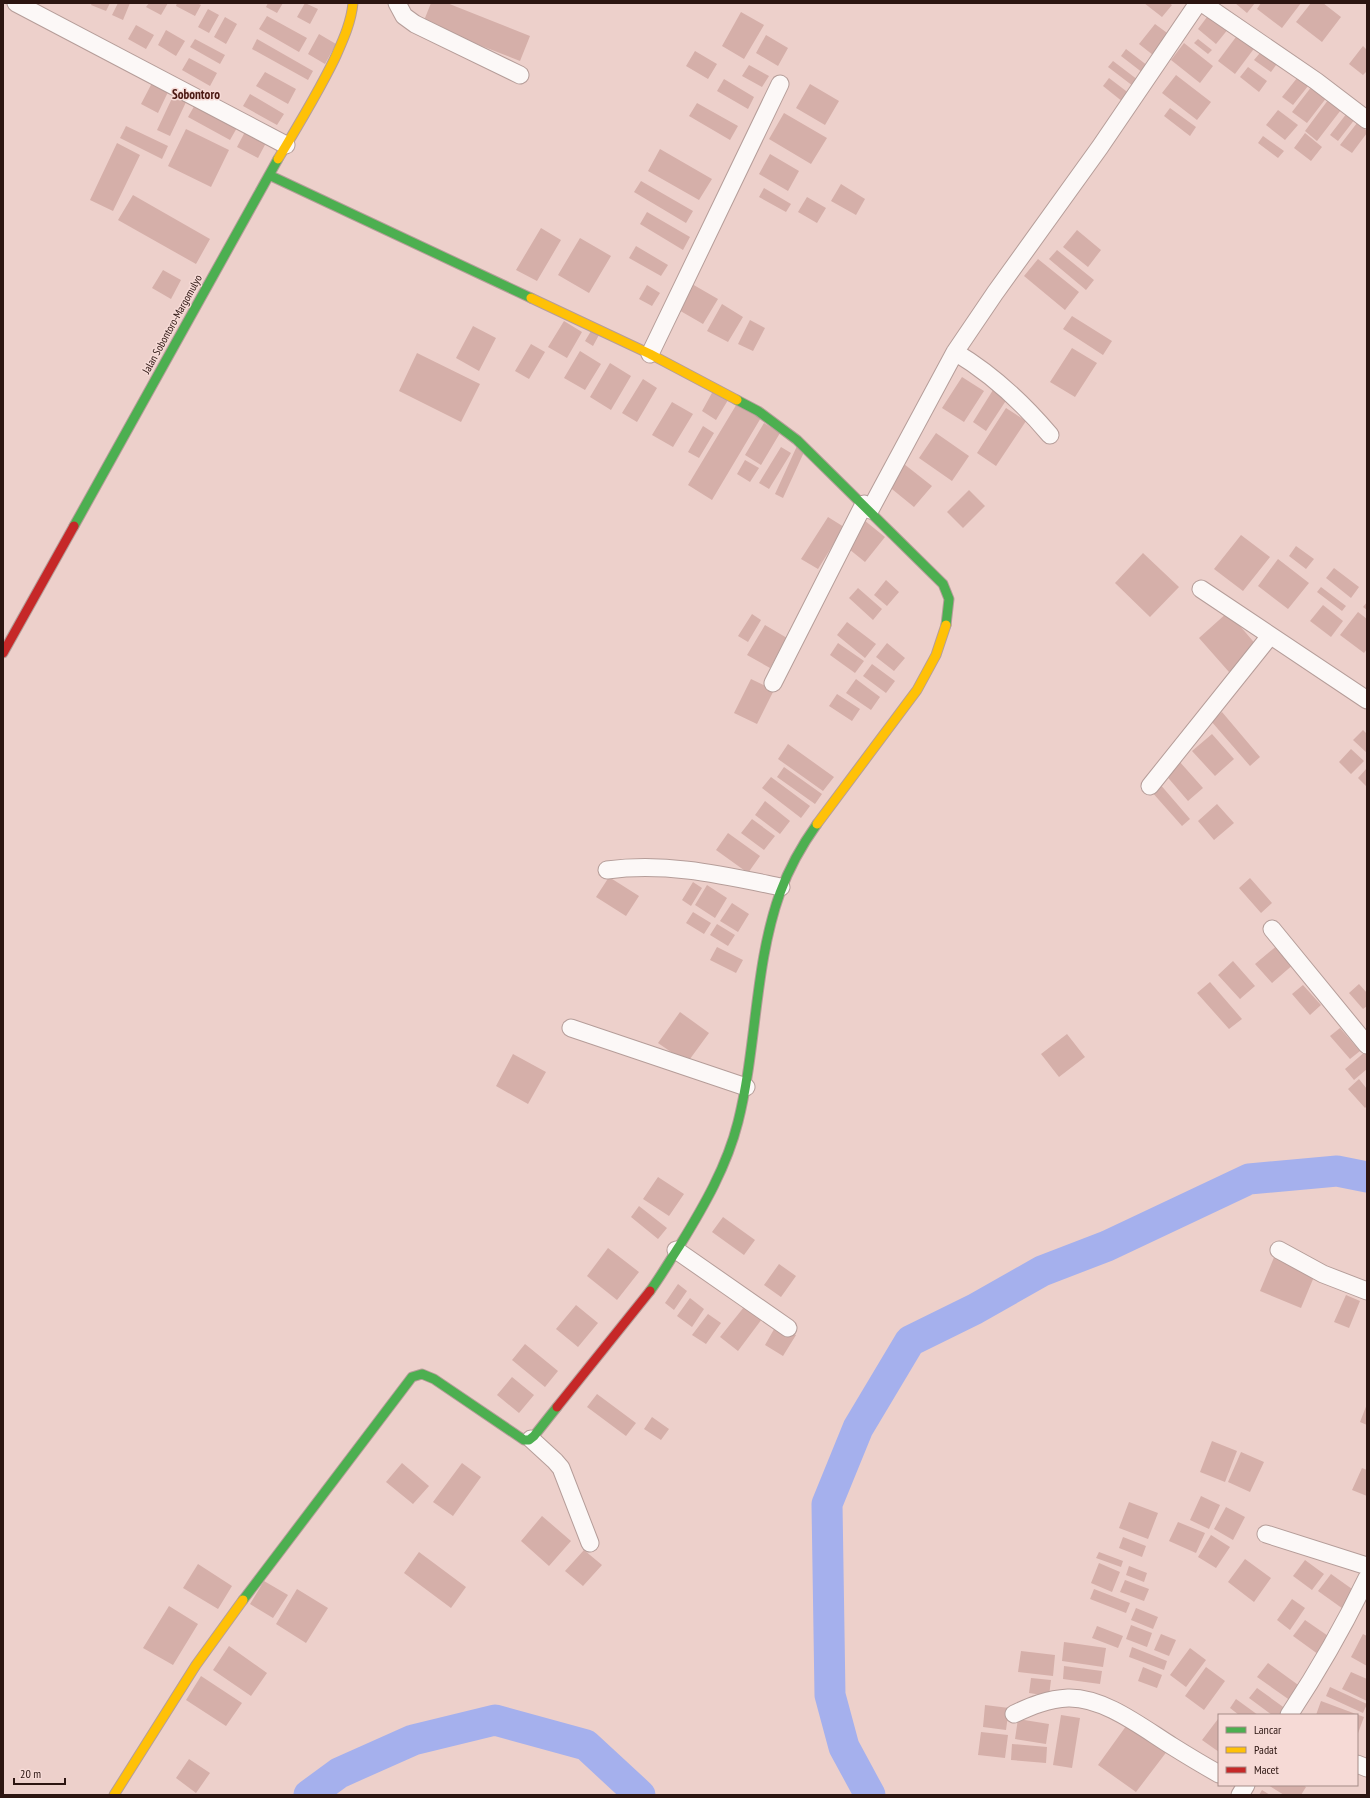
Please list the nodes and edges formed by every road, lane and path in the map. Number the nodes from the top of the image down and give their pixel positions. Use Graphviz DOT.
graph roads {
  1 [pos="16,3"];
  2 [pos="353,3"];
  3 [pos="397,3"];
  4 [pos="1198,3"];
  5 [pos="1202,3"];
  6 [pos="520,76"];
  7 [pos="780,84"];
  8 [pos="1367,120"];
  9 [pos="286,146"];
  10 [pos="269,175"];
  11 [pos="955,352"];
  12 [pos="650,354"];
  13 [pos="1050,435"];
  14 [pos="867,507"];
  15 [pos="1201,589"];
  16 [pos="1270,636"];
  17 [pos="3,653"];
  18 [pos="773,683"];
  19 [pos="1367,700"];
  20 [pos="1150,786"];
  21 [pos="607,870"];
  22 [pos="781,887"];
  23 [pos="1272,929"];
  24 [pos="571,1028"];
  25 [pos="1367,1045"];
  26 [pos="746,1087"];
  27 [pos="676,1250"];
  28 [pos="1279,1250"];
  29 [pos="1367,1291"];
  30 [pos="788,1328"];
  31 [pos="531,1439"];
  32 [pos="1266,1534"];
  33 [pos="590,1543"];
  34 [pos="1367,1566"];
  35 [pos="1367,1578"];
  36 [pos="1014,1714"];
  37 [pos="1290,1714"];
  38 [pos="1218,1773"];
  39 [pos="114,1795"];
  1 -- 9 [label="street"];
  2 -- 9 [label="street, Jalan Sobontoro-Margomulyo"];
  3 -- 6 [label="street"];
  4 -- 11 [label="street"];
  5 -- 8 [label="street"];
  7 -- 12 [label="street"];
  9 -- 10 [label="street, Jalan Sobontoro-Margomulyo"];
  10 -- 12 [label="street"];
  10 -- 17 [label="street, Jalan Sobontoro-Margomulyo"];
  11 -- 13 [label="street"];
  11 -- 14 [label="street"];
  12 -- 14 [label="street"];
  14 -- 18 [label="street"];
  14 -- 22 [label="street"];
  15 -- 16 [label="street"];
  16 -- 19 [label="street"];
  16 -- 20 [label="street"];
  21 -- 22 [label="street"];
  22 -- 26 [label="street"];
  23 -- 25 [label="street"];
  24 -- 26 [label="street"];
  26 -- 27 [label="street"];
  27 -- 30 [label="street"];
  27 -- 31 [label="street"];
  28 -- 29 [label="street"];
  31 -- 33 [label="street"];
  31 -- 39 [label="street"];
  32 -- 34 [label="street"];
  35 -- 37 [label="street"];
  36 -- 38 [label="street"];
}
